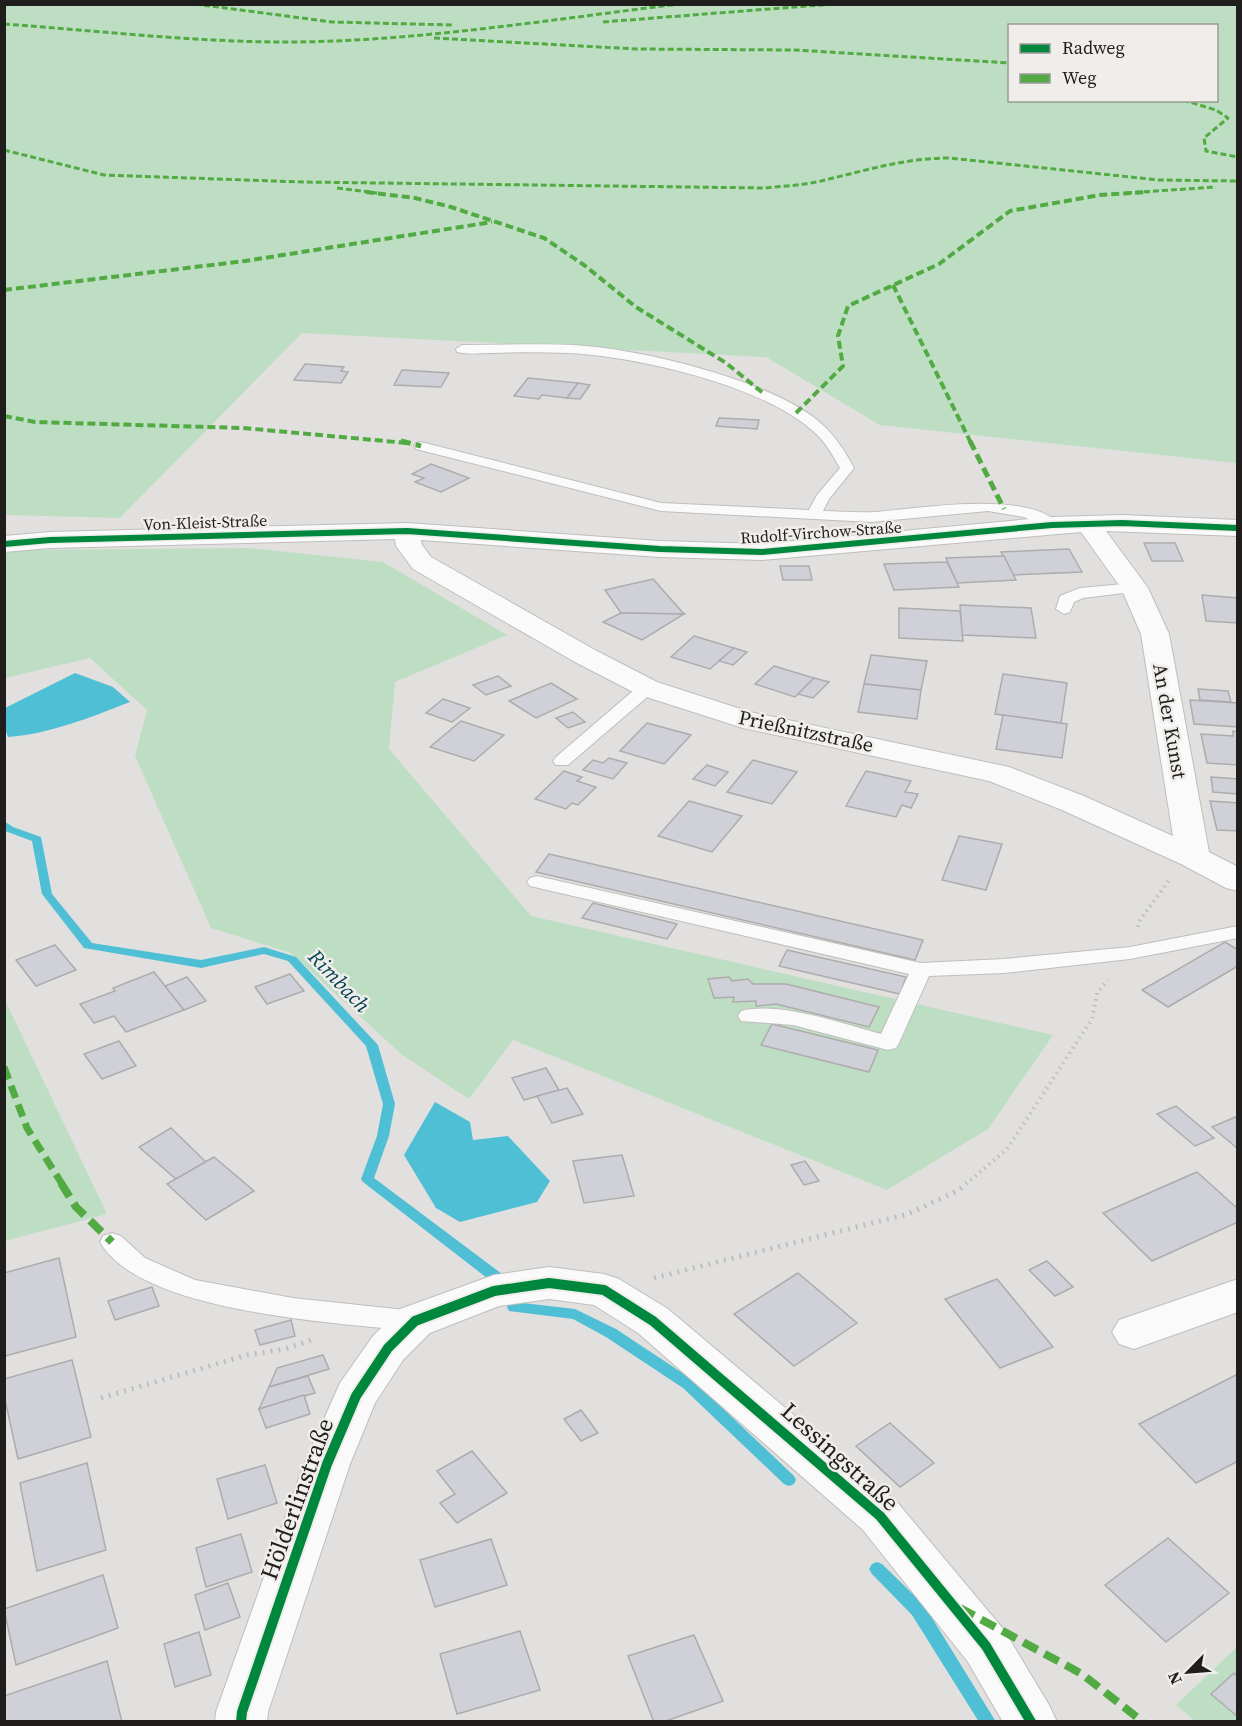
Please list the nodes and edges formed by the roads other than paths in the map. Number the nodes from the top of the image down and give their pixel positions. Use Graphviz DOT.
graph roads {
  1 [pos="462,349"];
  2 [pos="421,446"];
  3 [pos="814,515"];
  4 [pos="1088,524"];
  5 [pos="1052,525"];
  6 [pos="1238,528"];
  7 [pos="407,531"];
  8 [pos="4,544"];
  9 [pos="1134,588"];
  10 [pos="1064,609"];
  11 [pos="647,688"];
  12 [pos="562,761"];
  13 [pos="1193,857"];
  14 [pos="1238,881"];
  15 [pos="537,882"];
  16 [pos="1238,932"];
  17 [pos="921,970"];
  18 [pos="748,1016"];
  19 [pos="112,1242"];
  20 [pos="604,1290"];
  21 [pos="1238,1295"];
  22 [pos="415,1321"];
  23 [pos="1134,1332"];
  24 [pos="241,1722"];
  25 [pos="1031,1722"];
  1 -- 3 [label="lane"];
  2 -- 3 [label="lane"];
  3 -- 5 [label="lane"];
  4 -- 5 [label="street, Rudolf-Virchow-Straße"];
  4 -- 6 [label="street, Rudolf-Virchow-Straße"];
  4 -- 9 [label="street, An der Kunst"];
  5 -- 7 [label="street, Rudolf-Virchow-Straße"];
  7 -- 8 [label="street, Von-Kleist-Straße"];
  7 -- 11 [label="street, Prießnitzstraße"];
  9 -- 10 [label="lane"];
  9 -- 13 [label="street, An der Kunst"];
  11 -- 12 [label="lane"];
  11 -- 13 [label="street, Prießnitzstraße"];
  13 -- 14 [label="street, Prießnitzstraße"];
  15 -- 17 [label="lane"];
  16 -- 17 [label="lane"];
  17 -- 18 [label="lane"];
  19 -- 22 [label="lane"];
  20 -- 22 [label="street, Hölderlinstraße"];
  20 -- 25 [label="street, Lessingstraße"];
  21 -- 23 [label="street"];
  22 -- 24 [label="street, Hölderlinstraße"];
}
